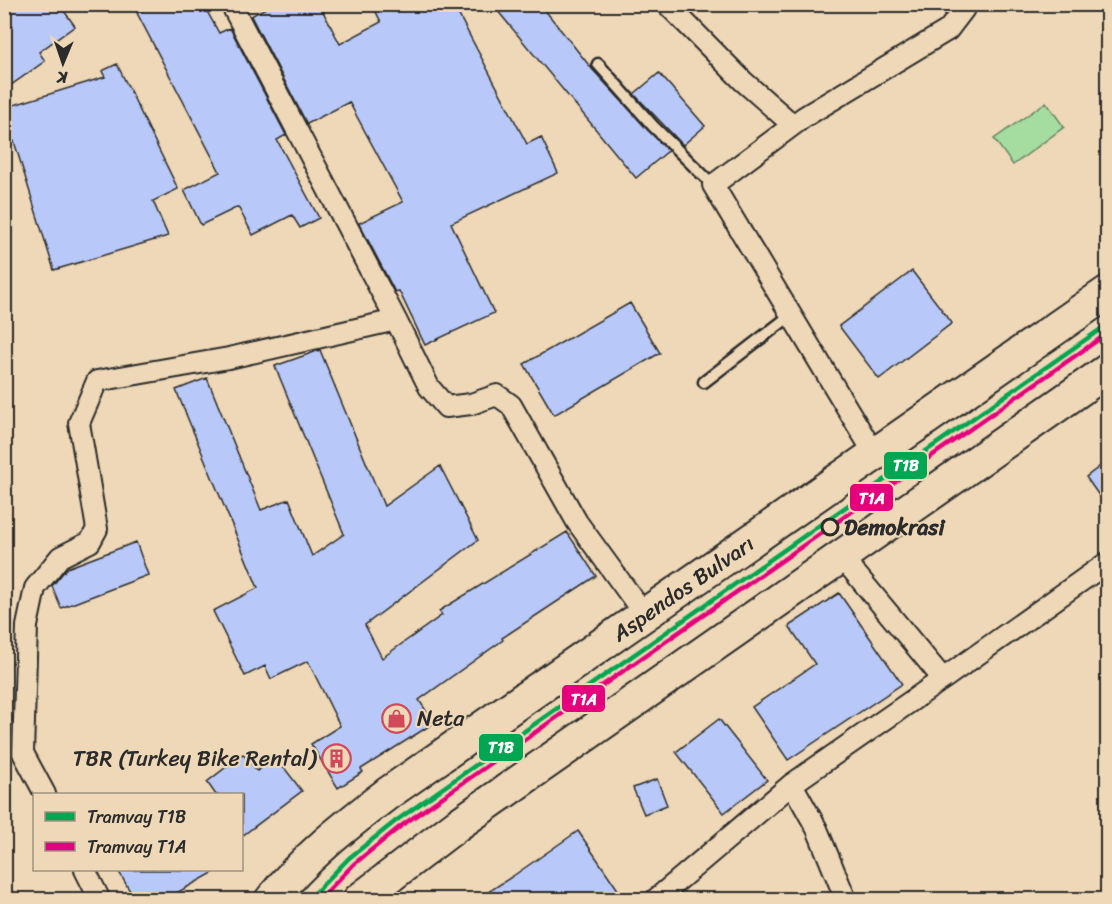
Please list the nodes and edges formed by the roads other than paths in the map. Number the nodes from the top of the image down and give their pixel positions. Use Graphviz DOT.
graph roads {
  1 [pos="231,4"];
  2 [pos="667,4"];
  3 [pos="964,4"];
  4 [pos="598,64"];
  5 [pos="793,125"];
  6 [pos="713,185"];
  7 [pos="1107,292"];
  8 [pos="791,315"];
  9 [pos="396,320"];
  10 [pos="1107,370"];
  11 [pos="704,382"];
  12 [pos="874,453"];
  13 [pos="842,556"];
  14 [pos="1107,562"];
  15 [pos="644,614"];
  16 [pos="943,679"];
  17 [pos="792,784"];
  18 [pos="44,793"];
  19 [pos="85,871"];
  20 [pos="100,900"];
  21 [pos="271,900"];
  22 [pos="359,900"];
  23 [pos="655,900"];
  24 [pos="846,900"];
  1 -- 9 [label="street"];
  2 -- 5 [label="street"];
  3 -- 5 [label="street"];
  4 -- 6 [label="lane"];
  5 -- 6 [label="street"];
  6 -- 8 [label="street"];
  7 -- 12 [label="main road, Aspendos Bulvarı"];
  8 -- 11 [label="lane"];
  8 -- 12 [label="street"];
  9 -- 15 [label="street"];
  9 -- 18 [label="street"];
  10 -- 13 [label="main road"];
  12 -- 15 [label="main road, Aspendos Bulvarı"];
  13 -- 16 [label="street"];
  13 -- 22 [label="main road"];
  14 -- 16 [label="street"];
  15 -- 21 [label="main road, Aspendos Bulvarı"];
  16 -- 17 [label="street"];
  17 -- 23 [label="street"];
  17 -- 24 [label="street"];
  19 -- 20 [label="street"];
}
